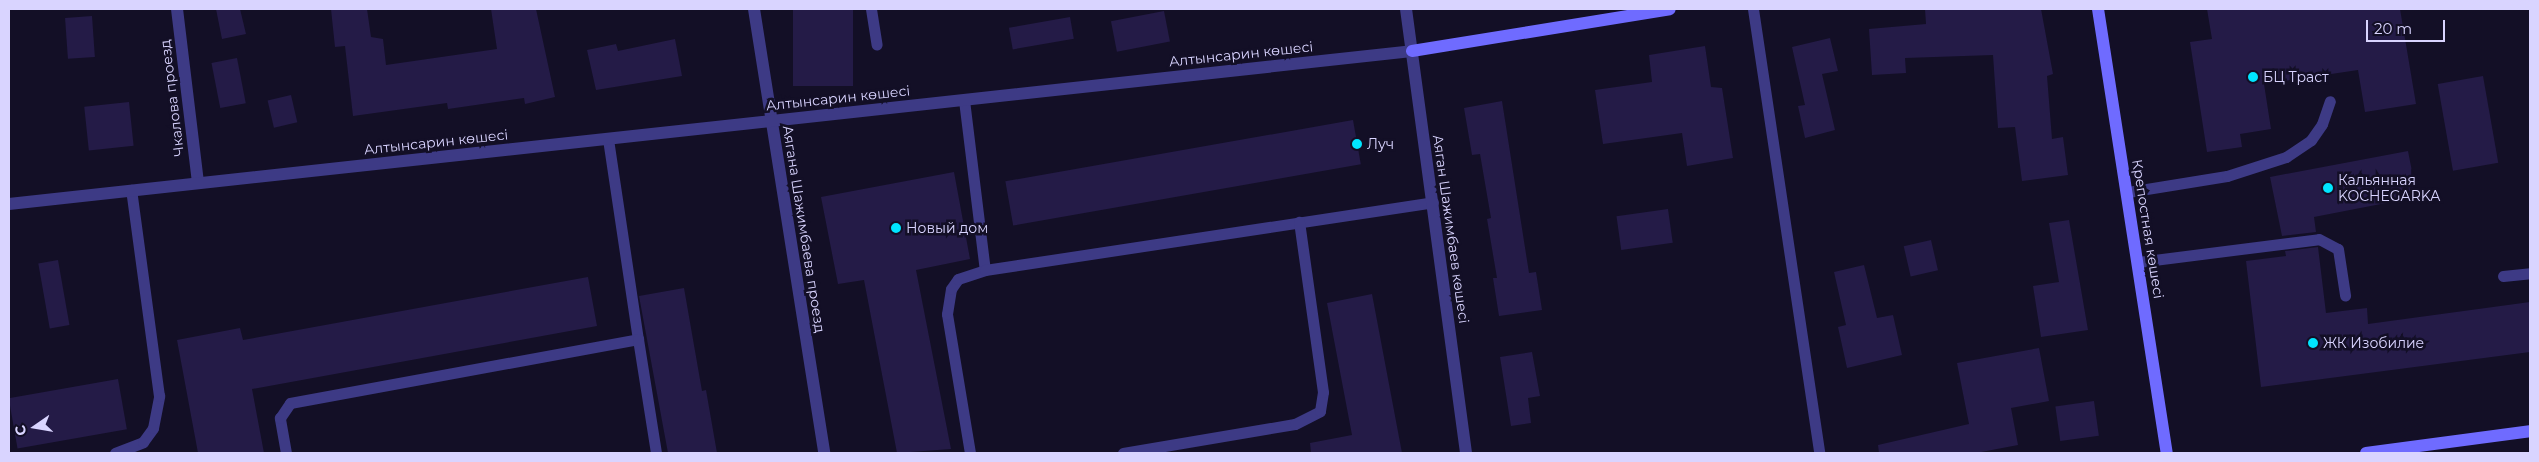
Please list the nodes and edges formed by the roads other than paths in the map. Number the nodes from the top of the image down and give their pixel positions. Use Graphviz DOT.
graph roads {
  1 [pos="177,9"];
  2 [pos="754,9"];
  3 [pos="871,9"];
  4 [pos="1406,9"];
  5 [pos="1670,9"];
  6 [pos="1754,9"];
  7 [pos="2098,9"];
  8 [pos="877,45"];
  9 [pos="1412,51"];
  10 [pos="964,100"];
  11 [pos="2330,101"];
  12 [pos="772,121"];
  13 [pos="608,138"];
  14 [pos="198,183"];
  15 [pos="131,190"];
  16 [pos="2128,192"];
  17 [pos="1433,202"];
  18 [pos="9,204"];
  19 [pos="1299,222"];
  20 [pos="2138,262"];
  21 [pos="985,270"];
  22 [pos="2530,273"];
  23 [pos="2503,276"];
  24 [pos="2345,295"];
  25 [pos="638,339"];
  26 [pos="2530,430"];
  27 [pos="115,453"];
  28 [pos="286,453"];
  29 [pos="656,453"];
  30 [pos="824,453"];
  31 [pos="970,453"];
  32 [pos="1123,453"];
  33 [pos="1466,453"];
  34 [pos="1819,453"];
  35 [pos="2167,453"];
  36 [pos="2366,453"];
  1 -- 14 [label="street, Чкалова проезд"];
  2 -- 12 [label="street, Аягана Шажимбаева проезд"];
  3 -- 8 [label="lane"];
  4 -- 9 [label="street, Аяган Шажимбаев көшесі"];
  5 -- 9 [label="street, Алтынсарин көшесі"];
  6 -- 34 [label="lane"];
  7 -- 16 [label="street, Крепостная көшесі"];
  9 -- 10 [label="street, Алтынсарин көшесі"];
  9 -- 17 [label="street, Аяган Шажимбаев көшесі"];
  10 -- 12 [label="street, Алтынсарин көшесі"];
  10 -- 21 [label="lane"];
  11 -- 16 [label="lane"];
  12 -- 13 [label="street, Алтынсарин көшесі"];
  12 -- 30 [label="street, Аягана Шажимбаева проезд"];
  13 -- 14 [label="street, Алтынсарин көшесі"];
  13 -- 25 [label="lane"];
  14 -- 15 [label="street, Алтынсарин көшесі"];
  15 -- 18 [label="street, Алтынсарин көшесі"];
  15 -- 27 [label="lane"];
  16 -- 20 [label="street, Крепостная көшесі"];
  17 -- 19 [label="lane"];
  17 -- 33 [label="street, Аяган Шажимбаев көшесі"];
  19 -- 21 [label="lane"];
  19 -- 32 [label="lane"];
  20 -- 24 [label="lane"];
  20 -- 35 [label="street, Крепостная көшесі"];
  21 -- 31 [label="lane"];
  22 -- 23 [label="lane"];
  25 -- 28 [label="lane"];
  25 -- 29 [label="lane"];
  26 -- 36 [label="street"];
}
